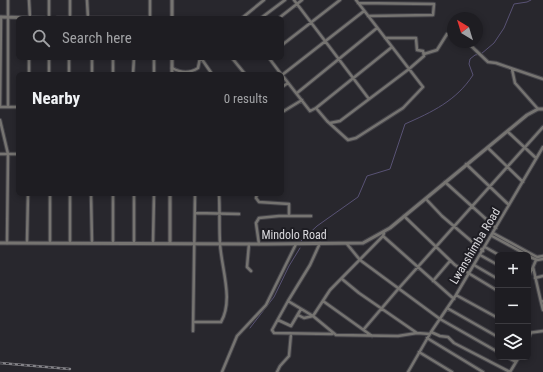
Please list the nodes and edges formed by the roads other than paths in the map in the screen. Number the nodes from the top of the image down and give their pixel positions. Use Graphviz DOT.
graph roads {
  1 [pos="8,0"];
  2 [pos="29,0"];
  3 [pos="49,0"];
  4 [pos="70,0"];
  5 [pos="88,0"];
  6 [pos="150,0"];
  7 [pos="172,0"];
  8 [pos="264,0"];
  9 [pos="285,0"];
  10 [pos="294,0"];
  11 [pos="302,0"];
  12 [pos="340,0"];
  13 [pos="356,0"];
  14 [pos="362,2"];
  15 [pos="358,3"];
  16 [pos="297,4"];
  17 [pos="364,11"];
  18 [pos="30,16"];
  19 [pos="49,16"];
  20 [pos="70,16"];
  21 [pos="88,16"];
  22 [pos="150,16"];
  23 [pos="172,16"];
  24 [pos="244,16"];
  25 [pos="265,16"];
  26 [pos="282,16"];
  27 [pos="367,16"];
  28 [pos="0,17"];
  29 [pos="9,17"];
  30 [pos="16,17"];
  31 [pos="311,23"];
  32 [pos="378,28"];
  33 [pos="447,34"];
  34 [pos="385,38"];
  35 [pos="325,41"];
  36 [pos="284,43"];
  37 [pos="392,47"];
  38 [pos="473,48"];
  39 [pos="424,54"];
  40 [pos="339,58"];
  41 [pos="29,60"];
  42 [pos="49,60"];
  43 [pos="70,60"];
  44 [pos="92,60"];
  45 [pos="112,60"];
  46 [pos="134,60"];
  47 [pos="154,60"];
  48 [pos="172,60"];
  49 [pos="200,60"];
  50 [pos="202,60"];
  51 [pos="234,60"];
  52 [pos="271,60"];
  53 [pos="172,68"];
  54 [pos="409,69"];
  55 [pos="511,69"];
  56 [pos="29,72"];
  57 [pos="49,72"];
  58 [pos="69,72"];
  59 [pos="92,72"];
  60 [pos="113,72"];
  61 [pos="133,72"];
  62 [pos="154,72"];
  63 [pos="172,72"];
  64 [pos="184,72"];
  65 [pos="189,72"];
  66 [pos="210,72"];
  67 [pos="243,72"];
  68 [pos="280,72"];
  69 [pos="284,73"];
  70 [pos="353,77"];
  71 [pos="284,78"];
  72 [pos="543,79"];
  73 [pos="288,83"];
  74 [pos="284,86"];
  75 [pos="297,93"];
  76 [pos="369,99"];
  77 [pos="302,100"];
  78 [pos="0,107"];
  79 [pos="8,107"];
  80 [pos="16,107"];
  81 [pos="316,108"];
  82 [pos="543,109"];
  83 [pos="538,110"];
  84 [pos="284,111"];
  85 [pos="0,120"];
  86 [pos="329,123"];
  87 [pos="543,127"];
  88 [pos="508,132"];
  89 [pos="524,147"];
  90 [pos="543,147"];
  91 [pos="488,148"];
  92 [pos="0,154"];
  93 [pos="8,154"];
  94 [pos="16,154"];
  95 [pos="536,158"];
  96 [pos="466,164"];
  97 [pos="507,167"];
  98 [pos="445,182"];
  99 [pos="523,182"];
  100 [pos="490,187"];
  101 [pos="28,196"];
  102 [pos="50,196"];
  103 [pos="70,196"];
  104 [pos="91,196"];
  105 [pos="113,196"];
  106 [pos="134,196"];
  107 [pos="154,196"];
  108 [pos="170,196"];
  109 [pos="195,196"];
  110 [pos="219,196"];
  111 [pos="257,196"];
  112 [pos="426,199"];
  113 [pos="510,205"];
  114 [pos="471,206"];
  115 [pos="195,213"];
  116 [pos="220,214"];
  117 [pos="239,214"];
  118 [pos="289,216"];
  119 [pos="311,216"];
  120 [pos="404,216"];
  121 [pos="455,227"];
  122 [pos="496,228"];
  123 [pos="383,234"];
  124 [pos="493,234"];
  125 [pos="27,242"];
  126 [pos="50,242"];
  127 [pos="70,242"];
  128 [pos="134,242"];
  129 [pos="0,243"];
  130 [pos="7,243"];
  131 [pos="92,243"];
  132 [pos="113,243"];
  133 [pos="153,243"];
  134 [pos="170,243"];
  135 [pos="194,243"];
  136 [pos="220,243"];
  137 [pos="296,243"];
  138 [pos="320,243"];
  139 [pos="249,244"];
  140 [pos="259,244"];
  141 [pos="347,244"];
  142 [pos="436,247"];
  143 [pos="485,247"];
  144 [pos="483,251"];
  145 [pos="523,252"];
  146 [pos="495,253"];
  147 [pos="480,255"];
  148 [pos="531,257"];
  149 [pos="543,257"];
  150 [pos="360,260"];
  151 [pos="536,260"];
  152 [pos="450,261"];
  153 [pos="495,263"];
  154 [pos="474,265"];
  155 [pos="418,267"];
  156 [pos="533,267"];
  157 [pos="251,271"];
  158 [pos="531,271"];
  159 [pos="468,274"];
  160 [pos="543,276"];
  161 [pos="495,278"];
  162 [pos="536,278"];
  163 [pos="342,279"];
  164 [pos="433,281"];
  165 [pos="399,288"];
  166 [pos="495,289"];
  167 [pos="456,295"];
  168 [pos="454,299"];
  169 [pos="288,301"];
  170 [pos="323,301"];
  171 [pos="542,302"];
  172 [pos="381,308"];
  173 [pos="447,308"];
  174 [pos="301,309"];
  175 [pos="543,310"];
  176 [pos="298,315"];
  177 [pos="313,316"];
  178 [pos="495,316"];
  179 [pos="440,318"];
  180 [pos="278,320"];
  181 [pos="194,322"];
  182 [pos="364,329"];
  183 [pos="543,330"];
  184 [pos="194,331"];
  185 [pos="417,333"];
  186 [pos="430,333"];
  187 [pos="531,333"];
  188 [pos="291,334"];
  189 [pos="333,334"];
  190 [pos="495,335"];
  191 [pos="373,336"];
  192 [pos="427,338"];
  193 [pos="495,350"];
  194 [pos="419,352"];
  195 [pos="513,360"];
  196 [pos="516,362"];
  197 [pos="222,372"];
  198 [pos="277,372"];
  199 [pos="408,372"];
  200 [pos="452,372"];
  201 [pos="483,372"];
  202 [pos="510,372"];
  1 -- 29 [label="street"];
  2 -- 18 [label="street"];
  3 -- 19 [label="street"];
  4 -- 20 [label="street"];
  5 -- 21 [label="street"];
  6 -- 22 [label="street"];
  7 -- 23 [label="street"];
  8 -- 24 [label="street"];
  9 -- 25 [label="street"];
  10 -- 16 [label="street"];
  11 -- 16 [label="street"];
  12 -- 31 [label="street"];
  13 -- 15 [label="street"];
  14 -- 15 [label="street"];
  14 -- 27 [label="street"];
  15 -- 17 [label="street"];
  16 -- 26 [label="street"];
  16 -- 31 [label="street"];
  17 -- 27 [label="street"];
  17 -- 35 [label="street"];
  27 -- 32 [label="street"];
  28 -- 29 [label="street"];
  28 -- 78 [label="street"];
  29 -- 30 [label="street"];
  29 -- 79 [label="street"];
  31 -- 35 [label="street"];
  31 -- 36 [label="street"];
  32 -- 34 [label="street"];
  32 -- 40 [label="street"];
  33 -- 39 [label="street"];
  34 -- 37 [label="street"];
  34 -- 39 [label="street"];
  35 -- 40 [label="street"];
  35 -- 69 [label="street"];
  37 -- 54 [label="street"];
  37 -- 70 [label="street"];
  38 -- 55 [label="street"];
  39 -- 54 [label="street"];
  40 -- 70 [label="street"];
  40 -- 75 [label="street"];
  41 -- 56 [label="street"];
  42 -- 57 [label="street"];
  43 -- 58 [label="street"];
  44 -- 59 [label="street"];
  45 -- 60 [label="street"];
  46 -- 61 [label="street"];
  47 -- 62 [label="street"];
  48 -- 53 [label="street"];
  49 -- 65 [label="street"];
  50 -- 66 [label="street"];
  51 -- 67 [label="street"];
  52 -- 68 [label="street"];
  53 -- 63 [label="street"];
  53 -- 64 [label="street"];
  54 -- 76 [label="street"];
  54 -- 86 [label="street"];
  55 -- 72 [label="street"];
  55 -- 83 [label="street"];
  70 -- 76 [label="street"];
  70 -- 81 [label="street"];
  71 -- 73 [label="street"];
  73 -- 74 [label="street"];
  73 -- 75 [label="street"];
  75 -- 77 [label="street"];
  76 -- 86 [label="street"];
  77 -- 81 [label="street"];
  77 -- 84 [label="street"];
  78 -- 79 [label="street"];
  79 -- 80 [label="street"];
  81 -- 86 [label="street"];
  82 -- 83 [label="street, Mindolo Road"];
  83 -- 88 [label="street, Mindolo Road"];
  85 -- 93 [label="street"];
  87 -- 89 [label="street"];
  88 -- 89 [label="street"];
  88 -- 91 [label="street, Mindolo Road"];
  89 -- 95 [label="street"];
  89 -- 97 [label="street"];
  90 -- 95 [label="street, Lwanshimba Road"];
  91 -- 96 [label="street, Mindolo Road"];
  91 -- 97 [label="street"];
  92 -- 93 [label="street"];
  93 -- 94 [label="street"];
  93 -- 130 [label="street"];
  95 -- 99 [label="street, Lwanshimba Road"];
  96 -- 98 [label="street, Mindolo Road"];
  96 -- 100 [label="street"];
  97 -- 99 [label="street"];
  97 -- 100 [label="street"];
  98 -- 112 [label="street, Mindolo Road"];
  98 -- 114 [label="street"];
  99 -- 113 [label="street, Lwanshimba Road"];
  100 -- 113 [label="street"];
  100 -- 114 [label="street"];
  101 -- 125 [label="street"];
  102 -- 126 [label="street"];
  103 -- 127 [label="street"];
  104 -- 131 [label="street"];
  105 -- 132 [label="street"];
  106 -- 128 [label="street"];
  107 -- 133 [label="street"];
  108 -- 134 [label="street"];
  109 -- 115 [label="street"];
  110 -- 116 [label="street"];
  111 -- 118 [label="street"];
  112 -- 120 [label="street, Mindolo Road"];
  112 -- 121 [label="street"];
  113 -- 122 [label="street, Lwanshimba Road"];
  114 -- 121 [label="street"];
  114 -- 122 [label="street"];
  115 -- 116 [label="street"];
  115 -- 135 [label="street"];
  116 -- 117 [label="street"];
  116 -- 136 [label="street"];
  118 -- 119 [label="street"];
  118 -- 140 [label="street"];
  120 -- 123 [label="street, Mindolo Road"];
  120 -- 142 [label="street"];
  121 -- 142 [label="street"];
  121 -- 144 [label="street"];
  122 -- 124 [label="street, Lwanshimba Road"];
  123 -- 141 [label="street, Mindolo Road"];
  123 -- 150 [label="street"];
  123 -- 155 [label="street"];
  124 -- 143 [label="street, Lwanshimba Road"];
  124 -- 145 [label="street"];
  124 -- 149 [label="street"];
  125 -- 126 [label="street, Mindolo Road"];
  125 -- 130 [label="street, Mindolo Road"];
  126 -- 127 [label="street, Mindolo Road"];
  127 -- 131 [label="street, Mindolo Road"];
  128 -- 132 [label="street, Mindolo Road"];
  128 -- 133 [label="street, Mindolo Road"];
  129 -- 130 [label="street, Mindolo Road"];
  131 -- 132 [label="street, Mindolo Road"];
  133 -- 134 [label="street, Mindolo Road"];
  134 -- 135 [label="street, Mindolo Road"];
  135 -- 136 [label="street, Mindolo Road"];
  135 -- 181 [label="street"];
  136 -- 139 [label="street, Mindolo Road"];
  136 -- 181 [label="street"];
  137 -- 138 [label="street, Mindolo Road"];
  137 -- 140 [label="street, Mindolo Road"];
  137 -- 197 [label="street"];
  138 -- 141 [label="street, Mindolo Road"];
  138 -- 169 [label="street"];
  139 -- 140 [label="street, Mindolo Road"];
  139 -- 157 [label="street"];
  141 -- 150 [label="street"];
  142 -- 152 [label="street"];
  142 -- 155 [label="street"];
  143 -- 144 [label="street, Lwanshimba Road"];
  143 -- 146 [label="street"];
  144 -- 147 [label="street, Lwanshimba Road"];
  147 -- 153 [label="street"];
  147 -- 154 [label="street, Lwanshimba Road"];
  148 -- 151 [label="street"];
  149 -- 151 [label="street"];
  150 -- 163 [label="street"];
  150 -- 165 [label="street"];
  151 -- 156 [label="street"];
  152 -- 159 [label="street"];
  152 -- 164 [label="street"];
  154 -- 159 [label="street, Lwanshimba Road"];
  154 -- 161 [label="street"];
  155 -- 164 [label="street"];
  155 -- 165 [label="street"];
  156 -- 158 [label="street"];
  156 -- 162 [label="street"];
  159 -- 166 [label="street"];
  159 -- 167 [label="street, Lwanshimba Road"];
  160 -- 162 [label="street"];
  162 -- 171 [label="street"];
  163 -- 170 [label="street"];
  163 -- 172 [label="street"];
  164 -- 168 [label="street"];
  165 -- 172 [label="street"];
  165 -- 179 [label="street"];
  167 -- 168 [label="street, Lwanshimba Road"];
  167 -- 178 [label="street"];
  168 -- 173 [label="street, Lwanshimba Road"];
  169 -- 174 [label="street"];
  169 -- 180 [label="street"];
  170 -- 177 [label="street"];
  170 -- 182 [label="street"];
  171 -- 175 [label="street"];
  172 -- 182 [label="street"];
  172 -- 185 [label="street"];
  173 -- 179 [label="street, Lwanshimba Road"];
  173 -- 190 [label="street"];
  174 -- 176 [label="street"];
  174 -- 177 [label="street"];
  176 -- 177 [label="street"];
  176 -- 180 [label="street"];
  177 -- 189 [label="street"];
  179 -- 186 [label="street, Lwanshimba Road"];
  179 -- 193 [label="street"];
  180 -- 188 [label="street"];
  181 -- 184 [label="street"];
  182 -- 191 [label="street"];
  183 -- 187 [label="street"];
  185 -- 186 [label="street"];
  185 -- 191 [label="street"];
  186 -- 192 [label="street, Lwanshimba Road"];
  186 -- 202 [label="street"];
  188 -- 189 [label="street"];
  188 -- 198 [label="street"];
  189 -- 191 [label="street"];
  192 -- 194 [label="street, Lwanshimba Road"];
  192 -- 201 [label="street"];
  194 -- 199 [label="street, Lwanshimba Road"];
  194 -- 200 [label="street"];
  195 -- 196 [label="street"];
  196 -- 202 [label="street"];
}
